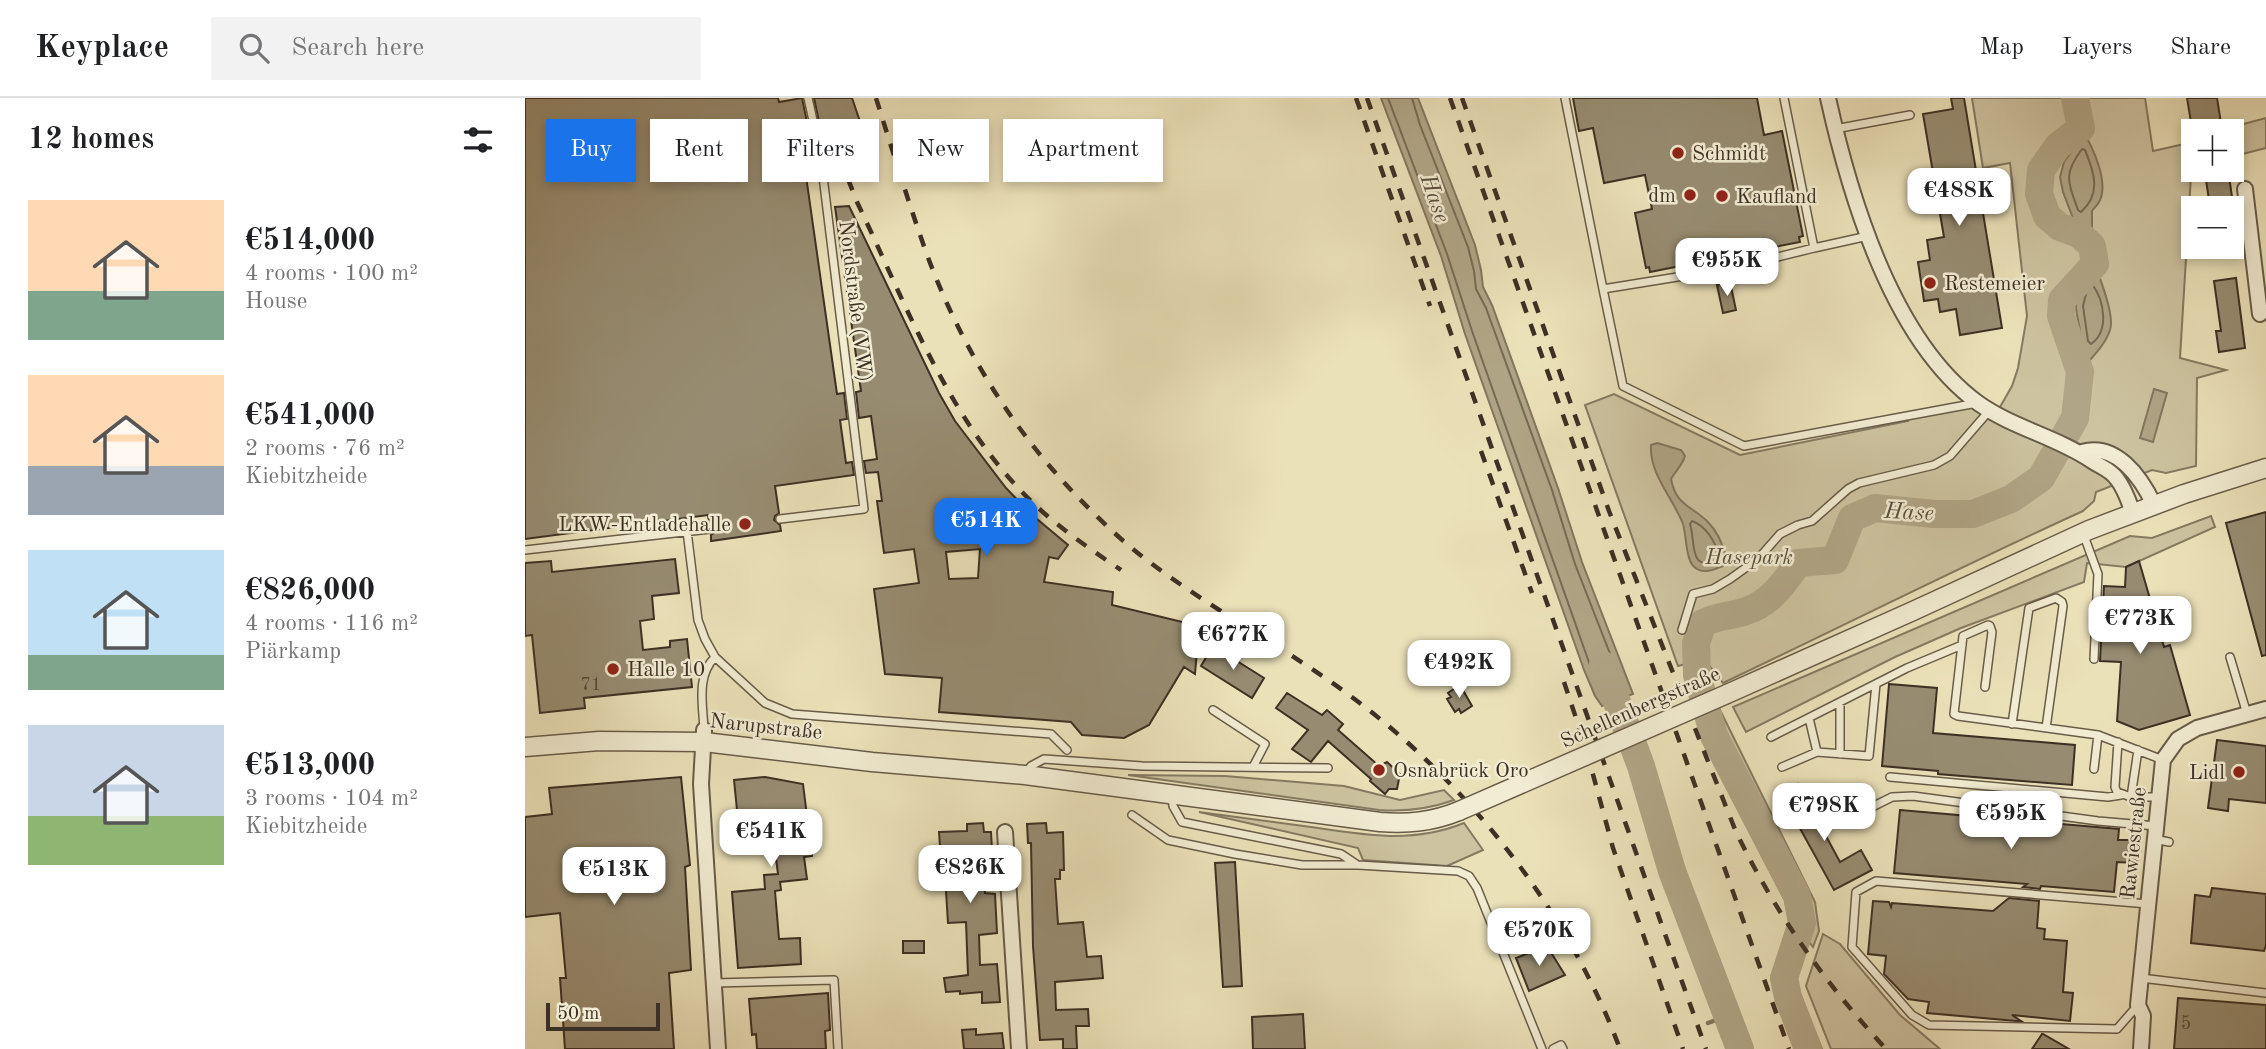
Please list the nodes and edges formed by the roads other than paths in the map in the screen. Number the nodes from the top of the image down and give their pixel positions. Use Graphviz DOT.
graph roads {
  1 [pos="808,98"];
  2 [pos="1565,98"];
  3 [pos="1784,98"];
  4 [pos="1828,98"];
  5 [pos="1910,115"];
  6 [pos="1835,129"];
  7 [pos="2245,189"];
  8 [pos="1868,236"];
  9 [pos="1814,248"];
  10 [pos="2260,253"];
  11 [pos="1603,289"];
  12 [pos="2260,314"];
  13 [pos="1984,406"];
  14 [pos="2082,452"];
  15 [pos="2266,468"];
  16 [pos="2154,505"];
  17 [pos="2133,513"];
  18 [pos="780,519"];
  19 [pos="710,529"];
  20 [pos="687,531"];
  21 [pos="2083,532"];
  22 [pos="525,550"];
  23 [pos="1682,630"];
  24 [pos="1962,645"];
  25 [pos="715,657"];
  26 [pos="2230,657"];
  27 [pos="2094,659"];
  28 [pos="1876,684"];
  29 [pos="1985,687"];
  30 [pos="1840,703"];
  31 [pos="2266,709"];
  32 [pos="1213,710"];
  33 [pos="2247,714"];
  34 [pos="1809,718"];
  35 [pos="2012,724"];
  36 [pos="2046,728"];
  37 [pos="2098,735"];
  38 [pos="704,736"];
  39 [pos="1771,737"];
  40 [pos="2118,742"];
  41 [pos="525,747"];
  42 [pos="1066,750"];
  43 [pos="2138,750"];
  44 [pos="1817,752"];
  45 [pos="1840,754"];
  46 [pos="2163,760"];
  47 [pos="1253,767"];
  48 [pos="1782,767"];
  49 [pos="1328,768"];
  50 [pos="2094,769"];
  51 [pos="1001,773"];
  52 [pos="1025,775"];
  53 [pos="1890,777"];
  54 [pos="1172,794"];
  55 [pos="2121,795"];
  56 [pos="2131,797"];
  57 [pos="2160,797"];
  58 [pos="1132,815"];
  59 [pos="1844,821"];
  60 [pos="1005,832"];
  61 [pos="2155,833"];
  62 [pos="2169,842"];
  63 [pos="1358,865"];
  64 [pos="2148,905"];
  65 [pos="2140,978"];
  66 [pos="714,983"];
  67 [pos="2266,993"];
  68 [pos="2138,1005"];
  69 [pos="718,1049"];
  70 [pos="838,1049"];
  71 [pos="1019,1049"];
  72 [pos="1542,1049"];
  73 [pos="1553,1049"];
  74 [pos="1563,1049"];
  75 [pos="2141,1049"];
  1 -- 18 [label="lane, Nordstraße (VW)"];
  2 -- 11 [label="lane"];
  3 -- 9 [label="lane"];
  4 -- 6 [label="street"];
  5 -- 6 [label="lane"];
  6 -- 8 [label="street"];
  7 -- 10 [label="street"];
  8 -- 9 [label="lane"];
  8 -- 13 [label="street"];
  9 -- 11 [label="lane"];
  10 -- 12 [label="street"];
  11 -- 13 [label="lane"];
  13 -- 14 [label="street"];
  13 -- 23 [label="lane"];
  14 -- 16 [label="street"];
  14 -- 17 [label="street"];
  15 -- 16 [label="street, Schellenbergstraße"];
  16 -- 17 [label="street, Schellenbergstraße"];
  17 -- 21 [label="street, Schellenbergstraße"];
  19 -- 20 [label="lane"];
  20 -- 22 [label="lane"];
  20 -- 25 [label="lane"];
  21 -- 27 [label="lane"];
  21 -- 54 [label="street, Schellenbergstraße, bridge"];
  24 -- 28 [label="lane"];
  24 -- 29 [label="lane"];
  24 -- 35 [label="lane"];
  25 -- 38 [label="lane"];
  25 -- 42 [label="lane"];
  26 -- 33 [label="lane"];
  28 -- 30 [label="lane"];
  28 -- 45 [label="lane"];
  30 -- 34 [label="lane"];
  30 -- 45 [label="lane"];
  31 -- 33 [label="street, Rawiestraße"];
  32 -- 47 [label="lane"];
  33 -- 46 [label="street, Rawiestraße"];
  34 -- 39 [label="lane"];
  34 -- 44 [label="lane"];
  35 -- 36 [label="lane"];
  35 -- 36 [label="lane"];
  36 -- 37 [label="lane"];
  37 -- 40 [label="lane"];
  37 -- 50 [label="lane"];
  38 -- 41 [label="street, Narupstraße"];
  38 -- 51 [label="street, Narupstraße"];
  38 -- 66 [label="street"];
  40 -- 43 [label="lane"];
  40 -- 55 [label="lane"];
  43 -- 46 [label="lane"];
  43 -- 56 [label="lane"];
  44 -- 45 [label="lane"];
  44 -- 48 [label="lane"];
  46 -- 57 [label="street, Rawiestraße"];
  47 -- 49 [label="lane"];
  47 -- 52 [label="lane"];
  51 -- 52 [label="street, Schellenbergstraße"];
  52 -- 54 [label="street, Schellenbergstraße"];
  53 -- 55 [label="lane"];
  54 -- 63 [label="lane"];
  55 -- 56 [label="lane"];
  56 -- 57 [label="lane"];
  57 -- 61 [label="street, Rawiestraße"];
  58 -- 63 [label="lane"];
  59 -- 61 [label="lane"];
  60 -- 71 [label="street"];
  61 -- 62 [label="lane"];
  61 -- 64 [label="street, Rawiestraße"];
  63 -- 72 [label="lane"];
  64 -- 65 [label="street, Rawiestraße"];
  64 -- 68 [label="lane"];
  65 -- 67 [label="lane"];
  65 -- 68 [label="street, Rawiestraße"];
  66 -- 69 [label="street"];
  66 -- 70 [label="lane"];
  68 -- 75 [label="street, Rawiestraße"];
  73 -- 74 [label="lane"];
}
